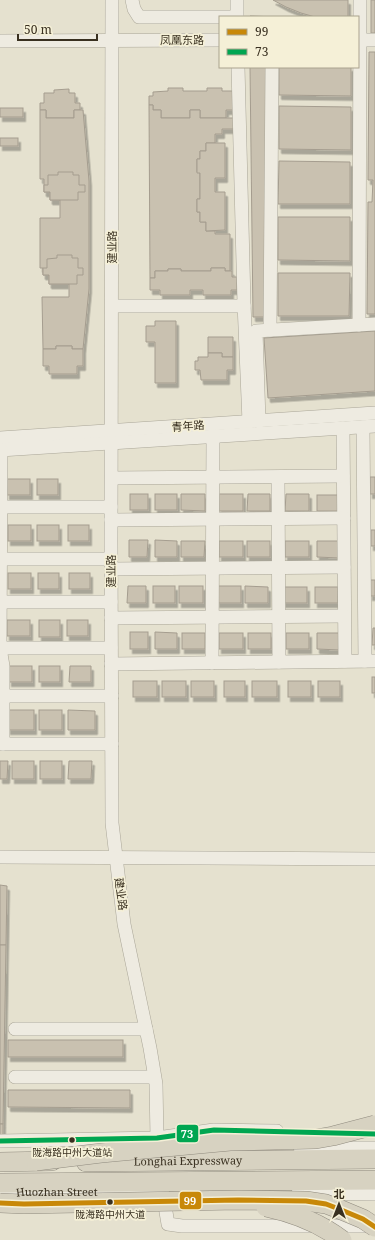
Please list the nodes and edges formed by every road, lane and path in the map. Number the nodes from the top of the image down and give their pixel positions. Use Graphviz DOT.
graph roads {
  1 [pos="112,0"];
  2 [pos="132,0"];
  3 [pos="237,0"];
  4 [pos="360,0"];
  5 [pos="237,16"];
  6 [pos="219,17"];
  7 [pos="112,40"];
  8 [pos="219,40"];
  9 [pos="359,40"];
  10 [pos="375,40"];
  11 [pos="0,41"];
  12 [pos="238,68"];
  13 [pos="272,68"];
  14 [pos="112,306"];
  15 [pos="244,306"];
  16 [pos="375,324"];
  17 [pos="359,325"];
  18 [pos="270,330"];
  19 [pos="375,413"];
  20 [pos="254,421"];
  21 [pos="369,426"];
  22 [pos="343,428"];
  23 [pos="112,437"];
  24 [pos="213,437"];
  25 [pos="0,446"];
  26 [pos="369,464"];
  27 [pos="278,476"];
  28 [pos="343,476"];
  29 [pos="213,477"];
  30 [pos="112,478"];
  31 [pos="0,507"];
  32 [pos="369,507"];
  33 [pos="111,513"];
  34 [pos="278,518"];
  35 [pos="344,518"];
  36 [pos="213,519"];
  37 [pos="0,559"];
  38 [pos="369,559"];
  39 [pos="111,564"];
  40 [pos="344,567"];
  41 [pos="213,568"];
  42 [pos="278,568"];
  43 [pos="0,602"];
  44 [pos="111,602"];
  45 [pos="370,610"];
  46 [pos="344,616"];
  47 [pos="212,617"];
  48 [pos="279,617"];
  49 [pos="111,618"];
  50 [pos="0,648"];
  51 [pos="112,648"];
  52 [pos="345,661"];
  53 [pos="370,661"];
  54 [pos="279,662"];
  55 [pos="212,663"];
  56 [pos="112,664"];
  57 [pos="2,696"];
  58 [pos="112,696"];
  59 [pos="1,744"];
  60 [pos="112,744"];
  61 [pos="0,857"];
  62 [pos="116,858"];
  63 [pos="375,859"];
  64 [pos="15,1029"];
  65 [pos="146,1029"];
  66 [pos="16,1077"];
  67 [pos="154,1077"];
  68 [pos="375,1125"];
  69 [pos="375,1134"];
  70 [pos="157,1138"];
  71 [pos="0,1141"];
  72 [pos="375,1148"];
  73 [pos="375,1159"];
  74 [pos="36,1161"];
  75 [pos="0,1162"];
  76 [pos="375,1180"];
  77 [pos="0,1183"];
  78 [pos="163,1192"];
  79 [pos="375,1194"];
  80 [pos="0,1195"];
  81 [pos="238,1200"];
  82 [pos="0,1203"];
  83 [pos="375,1226"];
  84 [pos="342,1240"];
  1 -- 7 [label="street, 建业路"];
  2 -- 6 [label="street"];
  3 -- 5 [label="street"];
  4 -- 9 [label="street"];
  7 -- 8 [label="street, 凤凰东路"];
  7 -- 11 [label="street, 凤凰东路"];
  7 -- 14 [label="street, 建业路"];
  9 -- 10 [label="street"];
  9 -- 17 [label="street"];
  12 -- 15 [label="street"];
  13 -- 18 [label="street"];
  14 -- 15 [label="street"];
  14 -- 23 [label="street, 建业路"];
  15 -- 20 [label="street"];
  16 -- 17 [label="street"];
  17 -- 18 [label="street"];
  18 -- 20 [label="street"];
  19 -- 20 [label="street, 青年路"];
  20 -- 23 [label="street, 青年路"];
  21 -- 22 [label="street, 青年路"];
  21 -- 26 [label="street"];
  22 -- 24 [label="street, 青年路"];
  22 -- 28 [label="street"];
  23 -- 24 [label="street, 青年路"];
  23 -- 25 [label="street, 青年路"];
  23 -- 30 [label="street, 建业路"];
  24 -- 29 [label="street"];
  25 -- 31 [label="street"];
  26 -- 32 [label="street"];
  27 -- 28 [label="street"];
  27 -- 29 [label="street"];
  27 -- 34 [label="street"];
  28 -- 35 [label="street"];
  29 -- 30 [label="street"];
  29 -- 36 [label="street"];
  30 -- 33 [label="street, 建业路"];
  31 -- 33 [label="street"];
  31 -- 37 [label="street"];
  32 -- 38 [label="street"];
  33 -- 36 [label="street"];
  33 -- 39 [label="street, 建业路"];
  34 -- 35 [label="street"];
  34 -- 36 [label="street"];
  34 -- 42 [label="street"];
  35 -- 40 [label="street"];
  36 -- 41 [label="street"];
  37 -- 39 [label="street"];
  37 -- 43 [label="street"];
  38 -- 45 [label="street"];
  39 -- 41 [label="street"];
  39 -- 44 [label="street, 建业路"];
  40 -- 42 [label="street"];
  40 -- 46 [label="street"];
  41 -- 42 [label="street"];
  41 -- 47 [label="street"];
  42 -- 48 [label="street"];
  43 -- 44 [label="street"];
  43 -- 50 [label="street"];
  44 -- 49 [label="street, 建业路"];
  45 -- 53 [label="street"];
  46 -- 48 [label="street"];
  46 -- 52 [label="street"];
  47 -- 48 [label="street"];
  47 -- 49 [label="street"];
  47 -- 55 [label="street"];
  48 -- 54 [label="street"];
  49 -- 51 [label="street, 建业路"];
  50 -- 51 [label="street"];
  50 -- 57 [label="street"];
  51 -- 56 [label="street, 建业路"];
  52 -- 53 [label="street"];
  52 -- 54 [label="street"];
  54 -- 55 [label="street"];
  55 -- 56 [label="street"];
  56 -- 58 [label="street, 建业路"];
  57 -- 58 [label="street"];
  57 -- 59 [label="street"];
  58 -- 60 [label="street, 建业路"];
  59 -- 60 [label="street"];
  60 -- 62 [label="street, 建业路"];
  61 -- 62 [label="street"];
  62 -- 63 [label="street"];
  62 -- 65 [label="street, 建业路"];
  64 -- 65 [label="street"];
  65 -- 67 [label="street, 建业路"];
  66 -- 67 [label="street"];
  67 -- 70 [label="street, 建业路"];
  68 -- 74 [label="highway, bridge"];
  69 -- 70 [label="street"];
  70 -- 71 [label="street"];
  70 -- 72 [label="street"];
  73 -- 74 [label="highway, Longhai Expressway, bridge"];
  74 -- 75 [label="highway, Longhai Expressway"];
  76 -- 77 [label="highway, Longhai Expressway"];
  78 -- 79 [label="street, Huozhan Street"];
  78 -- 80 [label="street, Huozhan Street"];
  78 -- 83 [label="street"];
  81 -- 82 [label="highway, bridge"];
  81 -- 83 [label="highway, bridge"];
  81 -- 84 [label="highway, bridge"];
}
